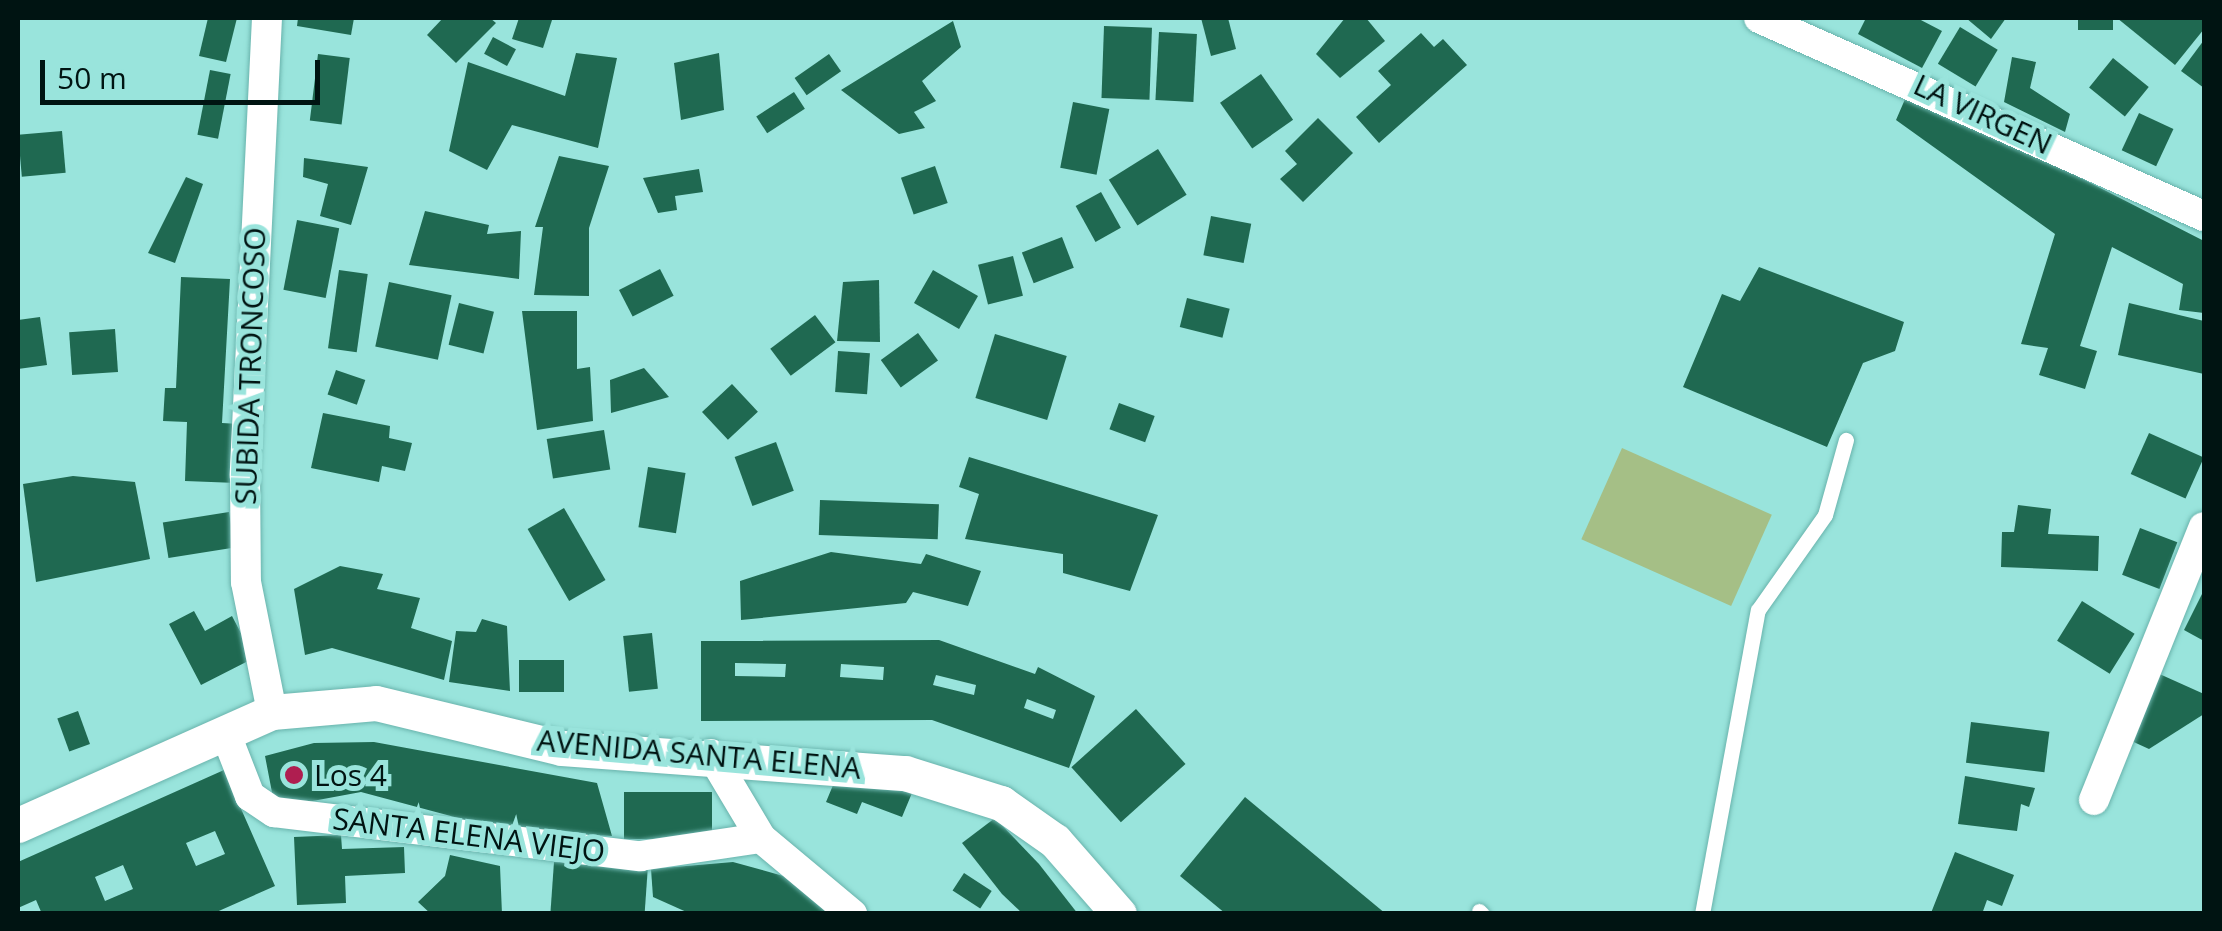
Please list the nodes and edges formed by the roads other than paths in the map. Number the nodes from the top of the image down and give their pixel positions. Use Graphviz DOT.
graph roads {
  1 [pos="267,18"];
  2 [pos="1760,18"];
  3 [pos="2204,216"];
  4 [pos="1846,440"];
  5 [pos="2204,527"];
  6 [pos="272,712"];
  7 [pos="225,732"];
  8 [pos="711,754"];
  9 [pos="2094,800"];
  10 [pos="18,825"];
  11 [pos="760,838"];
  12 [pos="852,914"];
  13 [pos="1120,914"];
  14 [pos="1702,914"];
  1 -- 6 [label="street, SUBIDA TRONCOSO"];
  2 -- 3 [label="street, LA VIRGEN"];
  4 -- 14 [label="lane"];
  5 -- 9 [label="street"];
  6 -- 7 [label="street, AVENIDA SANTA ELENA"];
  6 -- 8 [label="street, AVENIDA SANTA ELENA"];
  7 -- 10 [label="street, AVENIDA SANTA ELENA"];
  7 -- 11 [label="street, SANTA ELENA VIEJO"];
  8 -- 11 [label="street"];
  8 -- 13 [label="street, AVENIDA SANTA ELENA"];
  11 -- 12 [label="street"];
}
